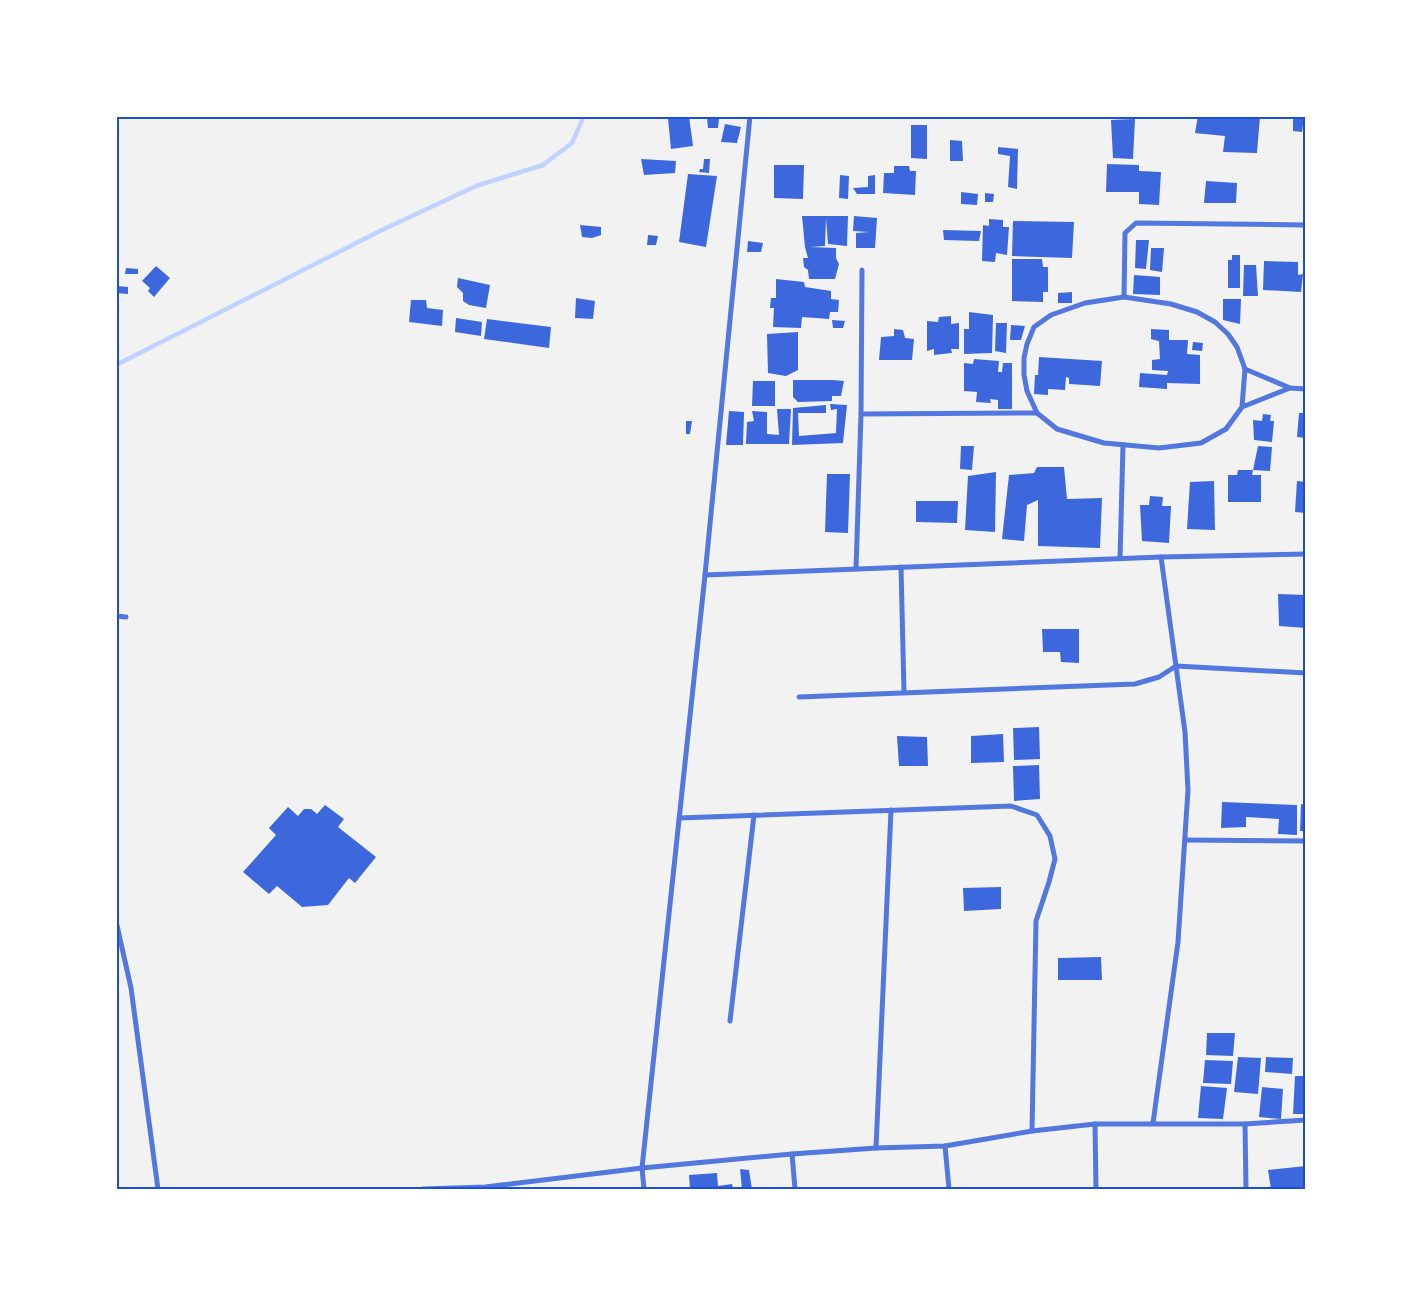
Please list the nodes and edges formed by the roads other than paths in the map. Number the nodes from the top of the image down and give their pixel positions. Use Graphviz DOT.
graph roads {
  1 [pos="750,116"];
  2 [pos="1306,225"];
  3 [pos="862,270"];
  4 [pos="1124,297"];
  5 [pos="1245,369"];
  6 [pos="1290,388"];
  7 [pos="1306,389"];
  8 [pos="1242,407"];
  9 [pos="1037,413"];
  10 [pos="861,414"];
  11 [pos="1123,445"];
  12 [pos="1306,554"];
  13 [pos="1162,557"];
  14 [pos="1120,559"];
  15 [pos="901,567"];
  16 [pos="856,569"];
  17 [pos="705,575"];
  18 [pos="116,616"];
  19 [pos="126,616"];
  20 [pos="1176,666"];
  21 [pos="1306,672"];
  22 [pos="904,692"];
  23 [pos="799,697"];
  24 [pos="891,810"];
  25 [pos="754,815"];
  26 [pos="679,818"];
  27 [pos="1185,840"];
  28 [pos="1306,841"];
  29 [pos="116,921"];
  30 [pos="730,1021"];
  31 [pos="1306,1120"];
  32 [pos="1153,1123"];
  33 [pos="1095,1124"];
  34 [pos="1244,1124"];
  35 [pos="1032,1131"];
  36 [pos="945,1146"];
  37 [pos="876,1148"];
  38 [pos="792,1154"];
  39 [pos="642,1168"];
  40 [pos="485,1188"];
  41 [pos="158,1189"];
  42 [pos="423,1189"];
  43 [pos="644,1189"];
  44 [pos="795,1189"];
  45 [pos="949,1189"];
  46 [pos="1096,1189"];
  47 [pos="1246,1189"];
  1 -- 17 [label="street"];
  2 -- 4 [label="street"];
  3 -- 10 [label="street"];
  4 -- 5 [label="street"];
  4 -- 9 [label="street"];
  5 -- 6 [label="street"];
  5 -- 8 [label="street"];
  6 -- 7 [label="street"];
  6 -- 8 [label="street"];
  8 -- 11 [label="street"];
  9 -- 10 [label="street"];
  9 -- 11 [label="street"];
  10 -- 16 [label="street"];
  11 -- 14 [label="street"];
  12 -- 13 [label="street"];
  13 -- 14 [label="street"];
  13 -- 20 [label="street"];
  14 -- 15 [label="street"];
  15 -- 16 [label="street"];
  15 -- 22 [label="street"];
  16 -- 17 [label="street"];
  17 -- 26 [label="street"];
  18 -- 19 [label="street"];
  20 -- 21 [label="street"];
  20 -- 22 [label="street"];
  20 -- 27 [label="street"];
  22 -- 23 [label="street"];
  24 -- 25 [label="street"];
  24 -- 35 [label="street"];
  24 -- 37 [label="street"];
  25 -- 26 [label="street"];
  25 -- 30 [label="street"];
  26 -- 39 [label="street"];
  27 -- 28 [label="street"];
  27 -- 32 [label="street"];
  29 -- 41 [label="street"];
  31 -- 34 [label="street"];
  32 -- 33 [label="street"];
  32 -- 34 [label="street"];
  33 -- 35 [label="street"];
  33 -- 46 [label="street"];
  34 -- 47 [label="street"];
  35 -- 36 [label="street"];
  36 -- 37 [label="street"];
  36 -- 45 [label="street"];
  37 -- 38 [label="street"];
  38 -- 39 [label="street"];
  38 -- 44 [label="street"];
  39 -- 40 [label="street"];
  39 -- 43 [label="street"];
  40 -- 42 [label="street"];
}
